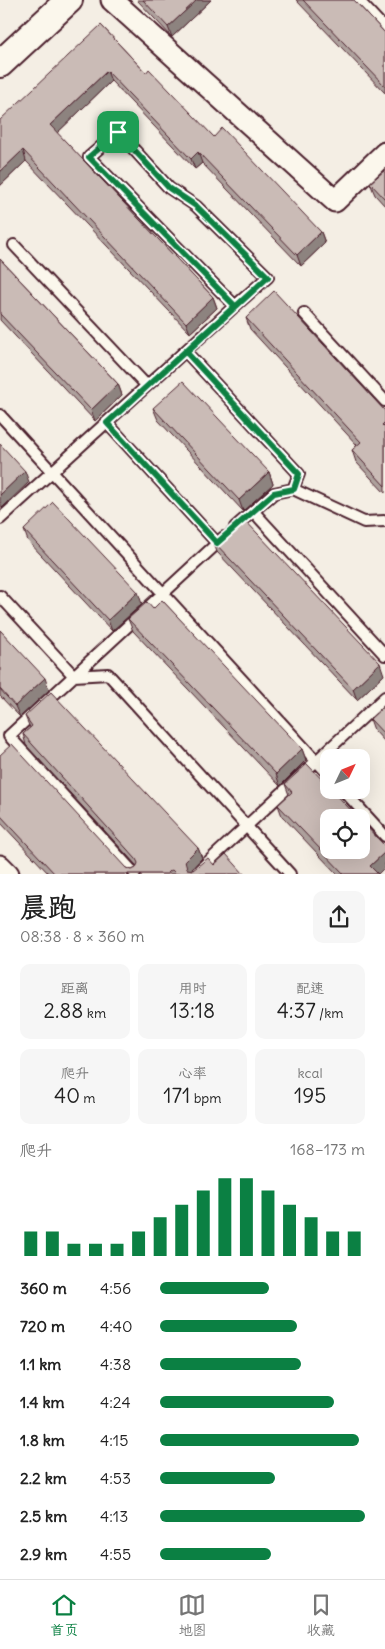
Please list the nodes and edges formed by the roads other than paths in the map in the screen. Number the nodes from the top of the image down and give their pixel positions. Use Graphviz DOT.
graph roads {
  1 [pos="69,0"];
  2 [pos="112,0"];
  3 [pos="358,0"];
  4 [pos="385,29"];
  5 [pos="0,64"];
  6 [pos="385,153"];
  7 [pos="14,245"];
  8 [pos="235,306"];
  9 [pos="304,314"];
  10 [pos="186,352"];
  11 [pos="147,386"];
  12 [pos="385,401"];
  13 [pos="0,416"];
  14 [pos="107,423"];
  15 [pos="52,473"];
  16 [pos="294,489"];
  17 [pos="253,511"];
  18 [pos="0,519"];
  19 [pos="385,522"];
  20 [pos="217,543"];
  21 [pos="163,594"];
  22 [pos="0,596"];
  23 [pos="385,655"];
  24 [pos="74,676"];
  25 [pos="385,696"];
  26 [pos="316,761"];
  27 [pos="320,765"];
  28 [pos="351,799"];
  29 [pos="246,826"];
  30 [pos="385,836"];
  31 [pos="0,866"];
  32 [pos="8,874"];
  33 [pos="135,874"];
  34 [pos="195,874"];
  35 [pos="290,874"];
  1 -- 5 [label="street"];
  2 -- 6 [label="street"];
  3 -- 4 [label="lane"];
  7 -- 11 [label="lane"];
  8 -- 8 [label="lane"];
  8 -- 10 [label="lane"];
  9 -- 12 [label="lane"];
  10 -- 11 [label="lane"];
  10 -- 16 [label="lane"];
  11 -- 14 [label="lane"];
  13 -- 15 [label="lane"];
  14 -- 15 [label="lane"];
  14 -- 20 [label="lane"];
  15 -- 18 [label="lane"];
  15 -- 21 [label="lane"];
  16 -- 17 [label="lane"];
  16 -- 19 [label="lane"];
  17 -- 20 [label="lane"];
  17 -- 23 [label="lane"];
  20 -- 21 [label="lane"];
  21 -- 24 [label="lane"];
  21 -- 26 [label="lane"];
  22 -- 24 [label="lane"];
  24 -- 29 [label="lane"];
  24 -- 33 [label="lane"];
  25 -- 26 [label="lane"];
  26 -- 27 [label="lane"];
  26 -- 29 [label="lane"];
  28 -- 30 [label="lane"];
  29 -- 34 [label="lane"];
  29 -- 35 [label="lane"];
  31 -- 32 [label="street"];
}
